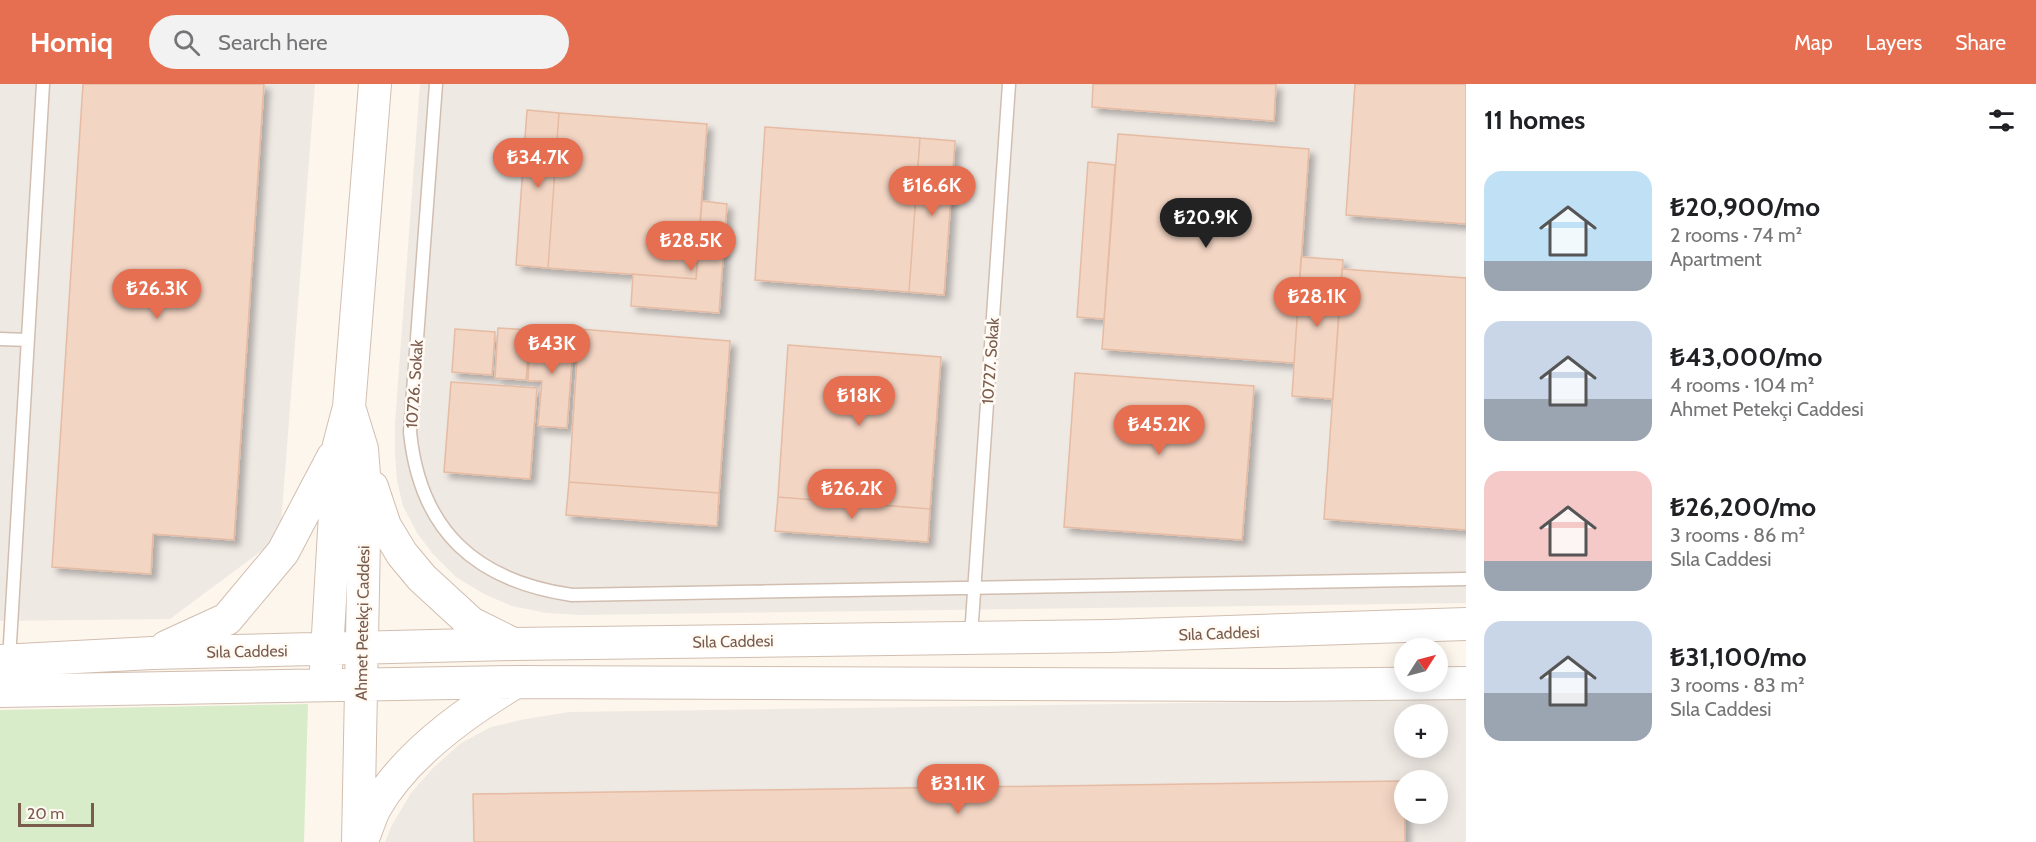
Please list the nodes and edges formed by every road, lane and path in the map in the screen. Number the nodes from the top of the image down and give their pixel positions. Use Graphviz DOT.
graph roads {
  1 [pos="43,84"];
  2 [pos="375,84"];
  3 [pos="436,84"];
  4 [pos="1009,84"];
  5 [pos="0,339"];
  6 [pos="28,340"];
  7 [pos="350,447"];
  8 [pos="1466,579"];
  9 [pos="974,588"];
  10 [pos="1466,624"];
  11 [pos="971,638"];
  12 [pos="513,644"];
  13 [pos="362,648"];
  14 [pos="327,649"];
  15 [pos="152,653"];
  16 [pos="4,660"];
  17 [pos="517,682"];
  18 [pos="1466,683"];
  19 [pos="326,685"];
  20 [pos="361,685"];
  21 [pos="0,691"];
  22 [pos="359,842"];
  1 -- 6 [label="lane"];
  2 -- 7 [label="street, Ahmet Petekçi Caddesi"];
  3 -- 9 [label="lane, 10726. Sokak"];
  4 -- 9 [label="lane, 10727. Sokak"];
  5 -- 6 [label="lane"];
  6 -- 16 [label="lane"];
  7 -- 12 [label="street"];
  7 -- 13 [label="street, Ahmet Petekçi Caddesi"];
  7 -- 14 [label="street, Ahmet Petekçi Caddesi"];
  7 -- 15 [label="street"];
  8 -- 9 [label="lane, 10726. Sokak"];
  9 -- 11 [label="lane, 10727. Sokak"];
  10 -- 11 [label="street, Sıla Caddesi"];
  11 -- 12 [label="street, Sıla Caddesi"];
  12 -- 13 [label="street, Sıla Caddesi"];
  13 -- 14 [label="street, Sıla Caddesi"];
  13 -- 20 [label="street, Ahmet Petekçi Caddesi"];
  14 -- 15 [label="street, Sıla Caddesi"];
  14 -- 19 [label="street, Ahmet Petekçi Caddesi"];
  15 -- 16 [label="street, Sıla Caddesi"];
  17 -- 18 [label="street"];
  17 -- 20 [label="street"];
  17 -- 22 [label="street"];
  19 -- 20 [label="street"];
  19 -- 21 [label="street"];
  20 -- 22 [label="street, Ahmet Petekçi Caddesi"];
}
